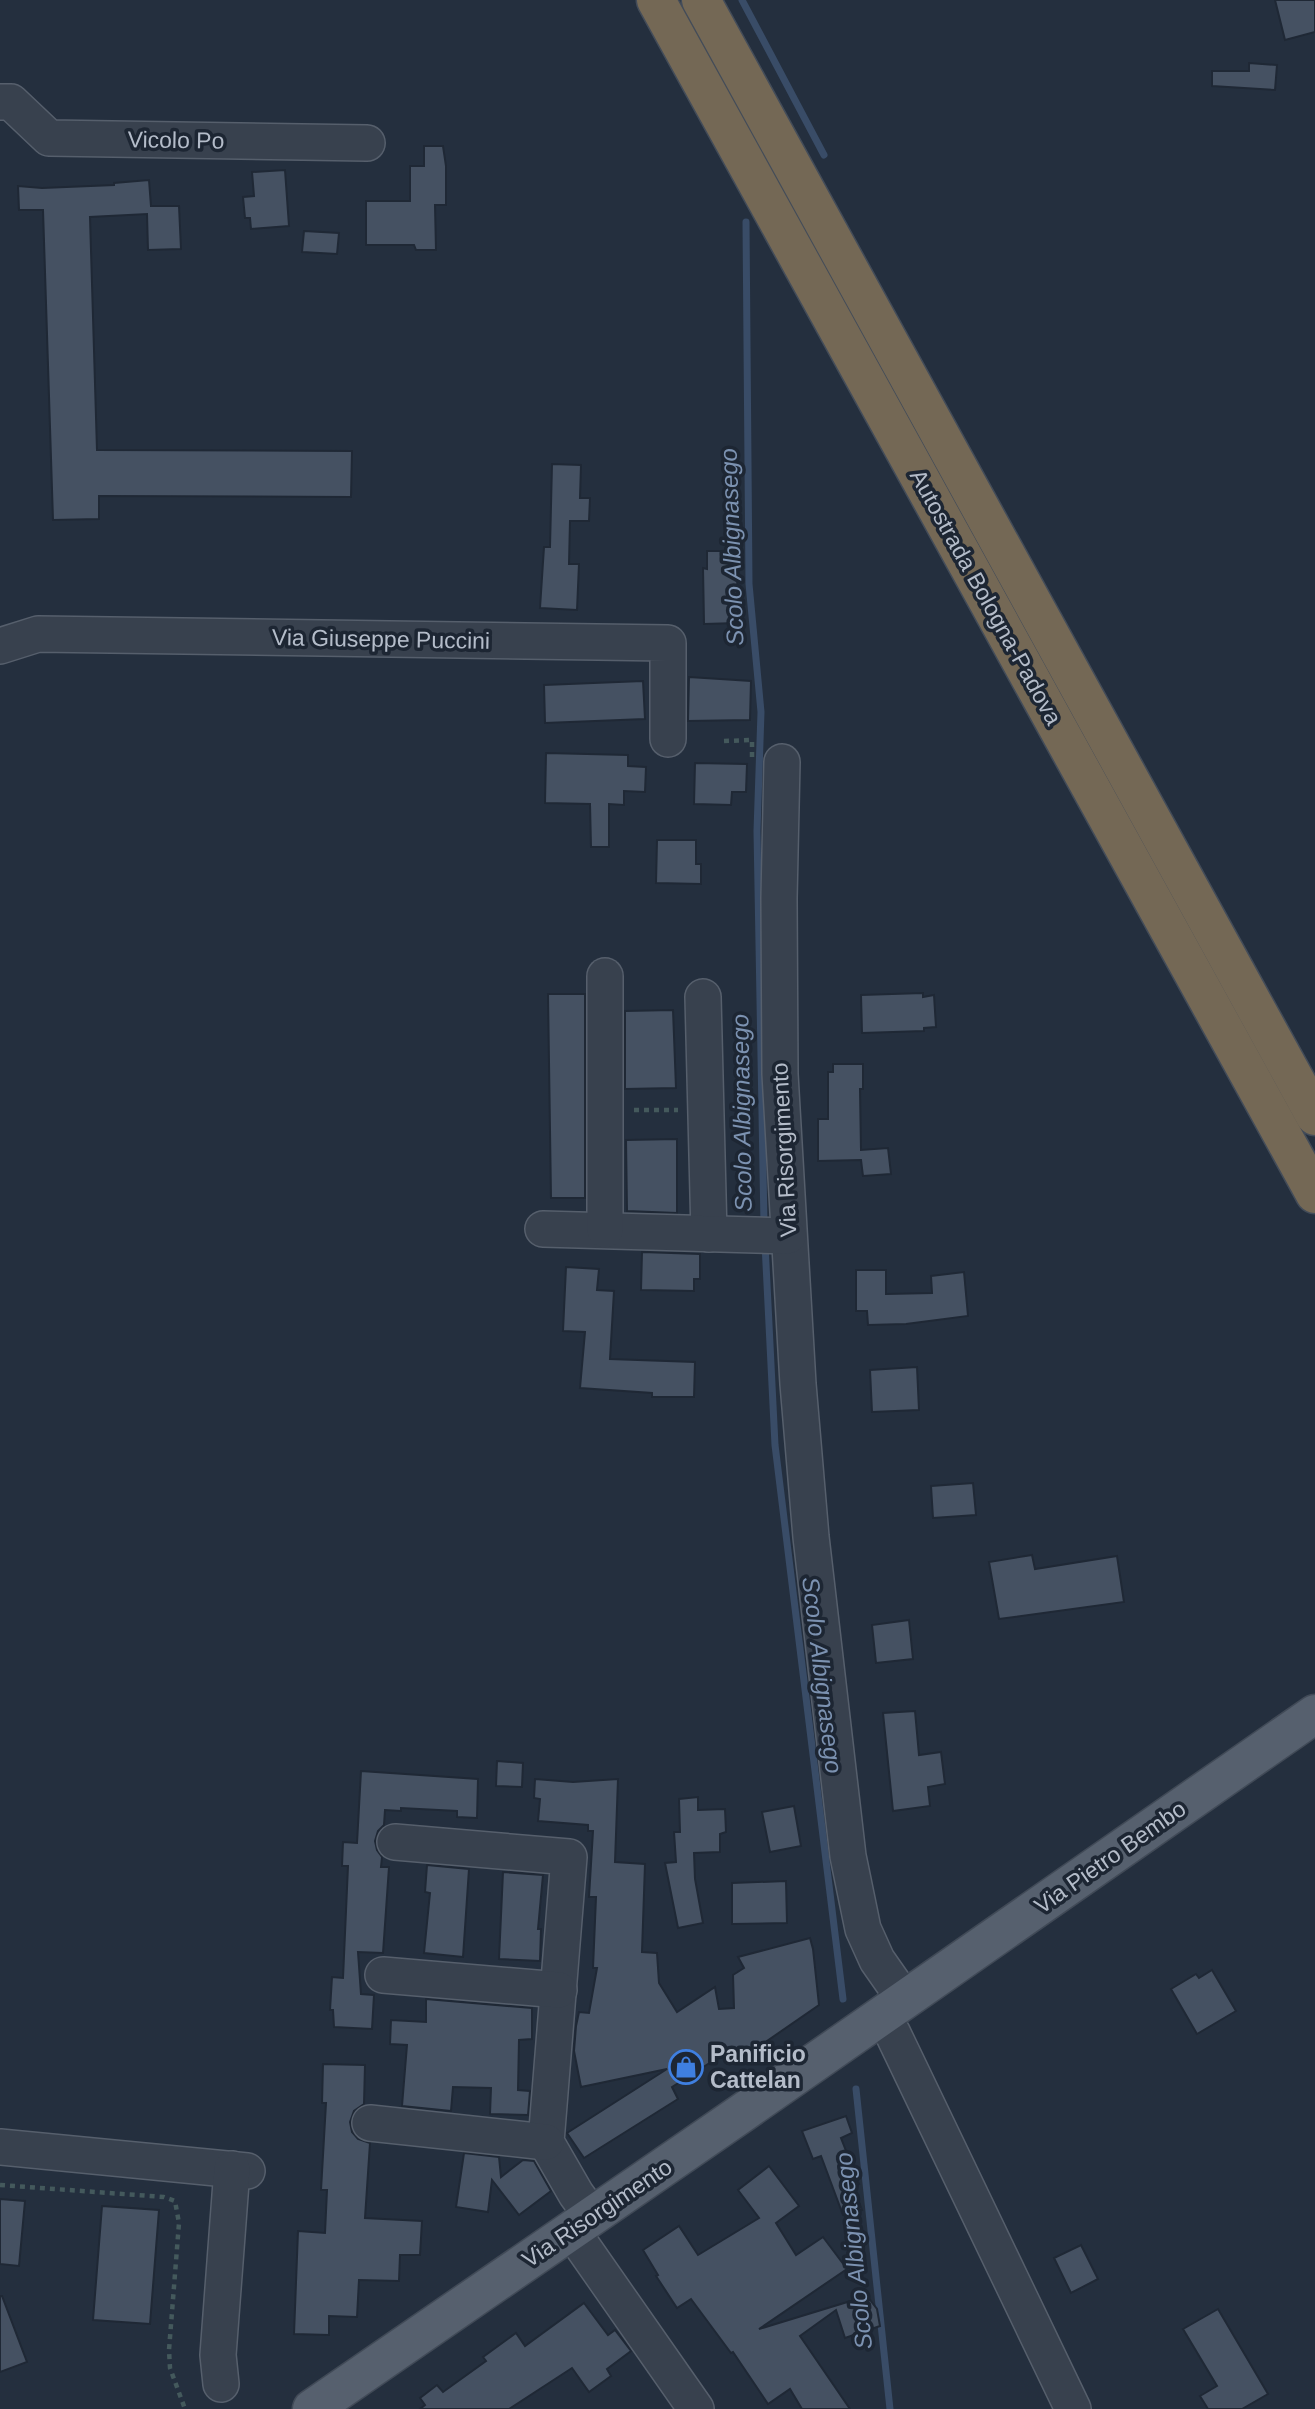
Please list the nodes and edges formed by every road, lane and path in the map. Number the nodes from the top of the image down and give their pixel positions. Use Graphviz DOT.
graph roads {
  1 [pos="656,0"];
  2 [pos="701,0"];
  3 [pos="0,102"];
  4 [pos="367,143"];
  5 [pos="0,646"];
  6 [pos="668,739"];
  7 [pos="724,741"];
  8 [pos="767,761"];
  9 [pos="606,976"];
  10 [pos="703,997"];
  11 [pos="605,1110"];
  12 [pos="706,1110"];
  13 [pos="1315,1116"];
  14 [pos="1315,1194"];
  15 [pos="543,1229"];
  16 [pos="605,1230"];
  17 [pos="709,1234"];
  18 [pos="773,1236"];
  19 [pos="1315,1714"];
  20 [pos="395,1842"];
  21 [pos="383,1975"];
  22 [pos="559,1990"];
  23 [pos="893,2008"];
  24 [pos="370,2123"];
  25 [pos="546,2142"];
  26 [pos="0,2147"];
  27 [pos="0,2185"];
  28 [pos="581,2223"];
  29 [pos="221,2384"];
  30 [pos="185,2409"];
  31 [pos="312,2409"];
  32 [pos="696,2409"];
  33 [pos="1073,2409"];
  1 -- 14 [label="highway, Autostrada Bologna-Padova"];
  2 -- 13 [label="highway, Autostrada Bologna-Padova"];
  3 -- 4 [label="street, Vicolo Po"];
  5 -- 6 [label="street, Via Giuseppe Puccini"];
  7 -- 8 [label="path"];
  8 -- 18 [label="street, Via Risorgimento"];
  9 -- 11 [label="street"];
  10 -- 12 [label="street"];
  11 -- 12 [label="path"];
  11 -- 16 [label="street"];
  12 -- 17 [label="street"];
  15 -- 16 [label="street"];
  16 -- 17 [label="street"];
  17 -- 18 [label="street"];
  18 -- 23 [label="street, Via Risorgimento"];
  19 -- 23 [label="main road, Via Pietro Bembo"];
  20 -- 22 [label="street"];
  21 -- 22 [label="street"];
  22 -- 25 [label="street"];
  23 -- 28 [label="main road, Via Risorgimento"];
  23 -- 33 [label="street"];
  24 -- 25 [label="street"];
  25 -- 28 [label="street"];
  26 -- 29 [label="street"];
  27 -- 30 [label="path"];
  28 -- 31 [label="main road, Via Risorgimento"];
  28 -- 32 [label="street"];
}
